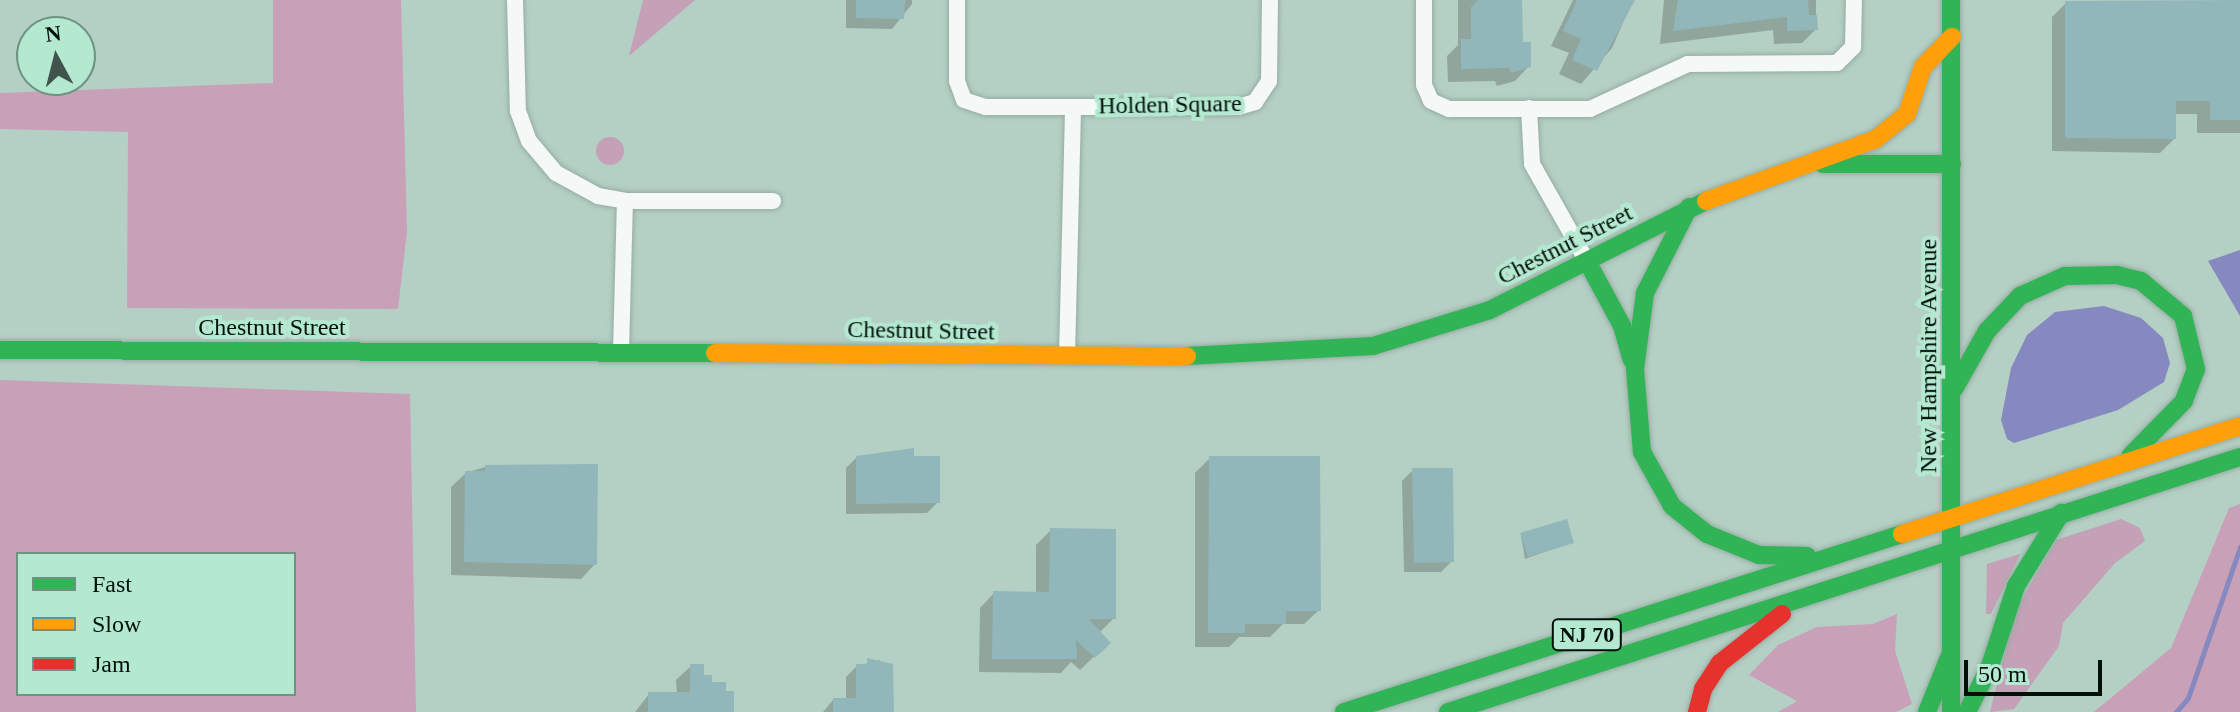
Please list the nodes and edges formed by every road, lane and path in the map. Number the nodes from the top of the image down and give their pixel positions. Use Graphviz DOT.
graph roads {
  1 [pos="515,0"];
  2 [pos="957,0"];
  3 [pos="1270,0"];
  4 [pos="1424,0"];
  5 [pos="1854,0"];
  6 [pos="1951,0"];
  7 [pos="1952,37"];
  8 [pos="1073,107"];
  9 [pos="1529,108"];
  10 [pos="1801,164"];
  11 [pos="1952,164"];
  12 [pos="625,201"];
  13 [pos="773,201"];
  14 [pos="1689,207"];
  15 [pos="1588,263"];
  16 [pos="0,350"];
  17 [pos="621,352"];
  18 [pos="1067,356"];
  19 [pos="1635,369"];
  20 [pos="1954,389"];
  21 [pos="2240,426"];
  22 [pos="2240,457"];
  23 [pos="2120,464"];
  24 [pos="2061,513"];
  25 [pos="1952,517"];
  26 [pos="1952,549"];
  27 [pos="1829,557"];
  28 [pos="1813,594"];
  29 [pos="1950,655"];
  30 [pos="1509,711"];
  31 [pos="1344,712"];
  32 [pos="1448,712"];
  33 [pos="1486,712"];
  34 [pos="1697,712"];
  35 [pos="1927,712"];
  36 [pos="1951,712"];
  37 [pos="1967,712"];
  1 -- 12 [label="street"];
  2 -- 8 [label="street, Holden Square"];
  3 -- 8 [label="street, Holden Square"];
  4 -- 9 [label="street"];
  5 -- 9 [label="street"];
  6 -- 7 [label="main road, New Hampshire Avenue"];
  7 -- 10 [label="main road, Chestnut Street"];
  7 -- 11 [label="main road, New Hampshire Avenue"];
  8 -- 18 [label="street, Holden Square"];
  9 -- 15 [label="street"];
  10 -- 11 [label="main road, Chestnut Street"];
  10 -- 14 [label="main road, Chestnut Street"];
  11 -- 20 [label="main road, New Hampshire Avenue"];
  12 -- 13 [label="street"];
  12 -- 17 [label="street"];
  14 -- 15 [label="main road, Chestnut Street"];
  14 -- 19 [label="main road"];
  15 -- 18 [label="main road, Chestnut Street"];
  15 -- 19 [label="main road"];
  16 -- 17 [label="main road, Chestnut Street"];
  17 -- 18 [label="main road, Chestnut Street"];
  19 -- 27 [label="main road"];
  20 -- 23 [label="main road"];
  20 -- 25 [label="main road, New Hampshire Avenue"];
  21 -- 23 [label="main road, NJ 70"];
  22 -- 24 [label="main road, NJ 70"];
  23 -- 25 [label="main road, NJ 70"];
  24 -- 26 [label="main road, NJ 70"];
  24 -- 37 [label="main road"];
  25 -- 26 [label="main road, New Hampshire Avenue"];
  25 -- 27 [label="main road, NJ 70"];
  26 -- 28 [label="main road, NJ 70"];
  26 -- 29 [label="main road, New Hampshire Avenue"];
  27 -- 31 [label="main road, NJ 70"];
  28 -- 32 [label="main road, NJ 70"];
  28 -- 34 [label="main road"];
  29 -- 35 [label="main road"];
  29 -- 36 [label="main road, New Hampshire Avenue"];
  30 -- 33 [label="main road"];
}
